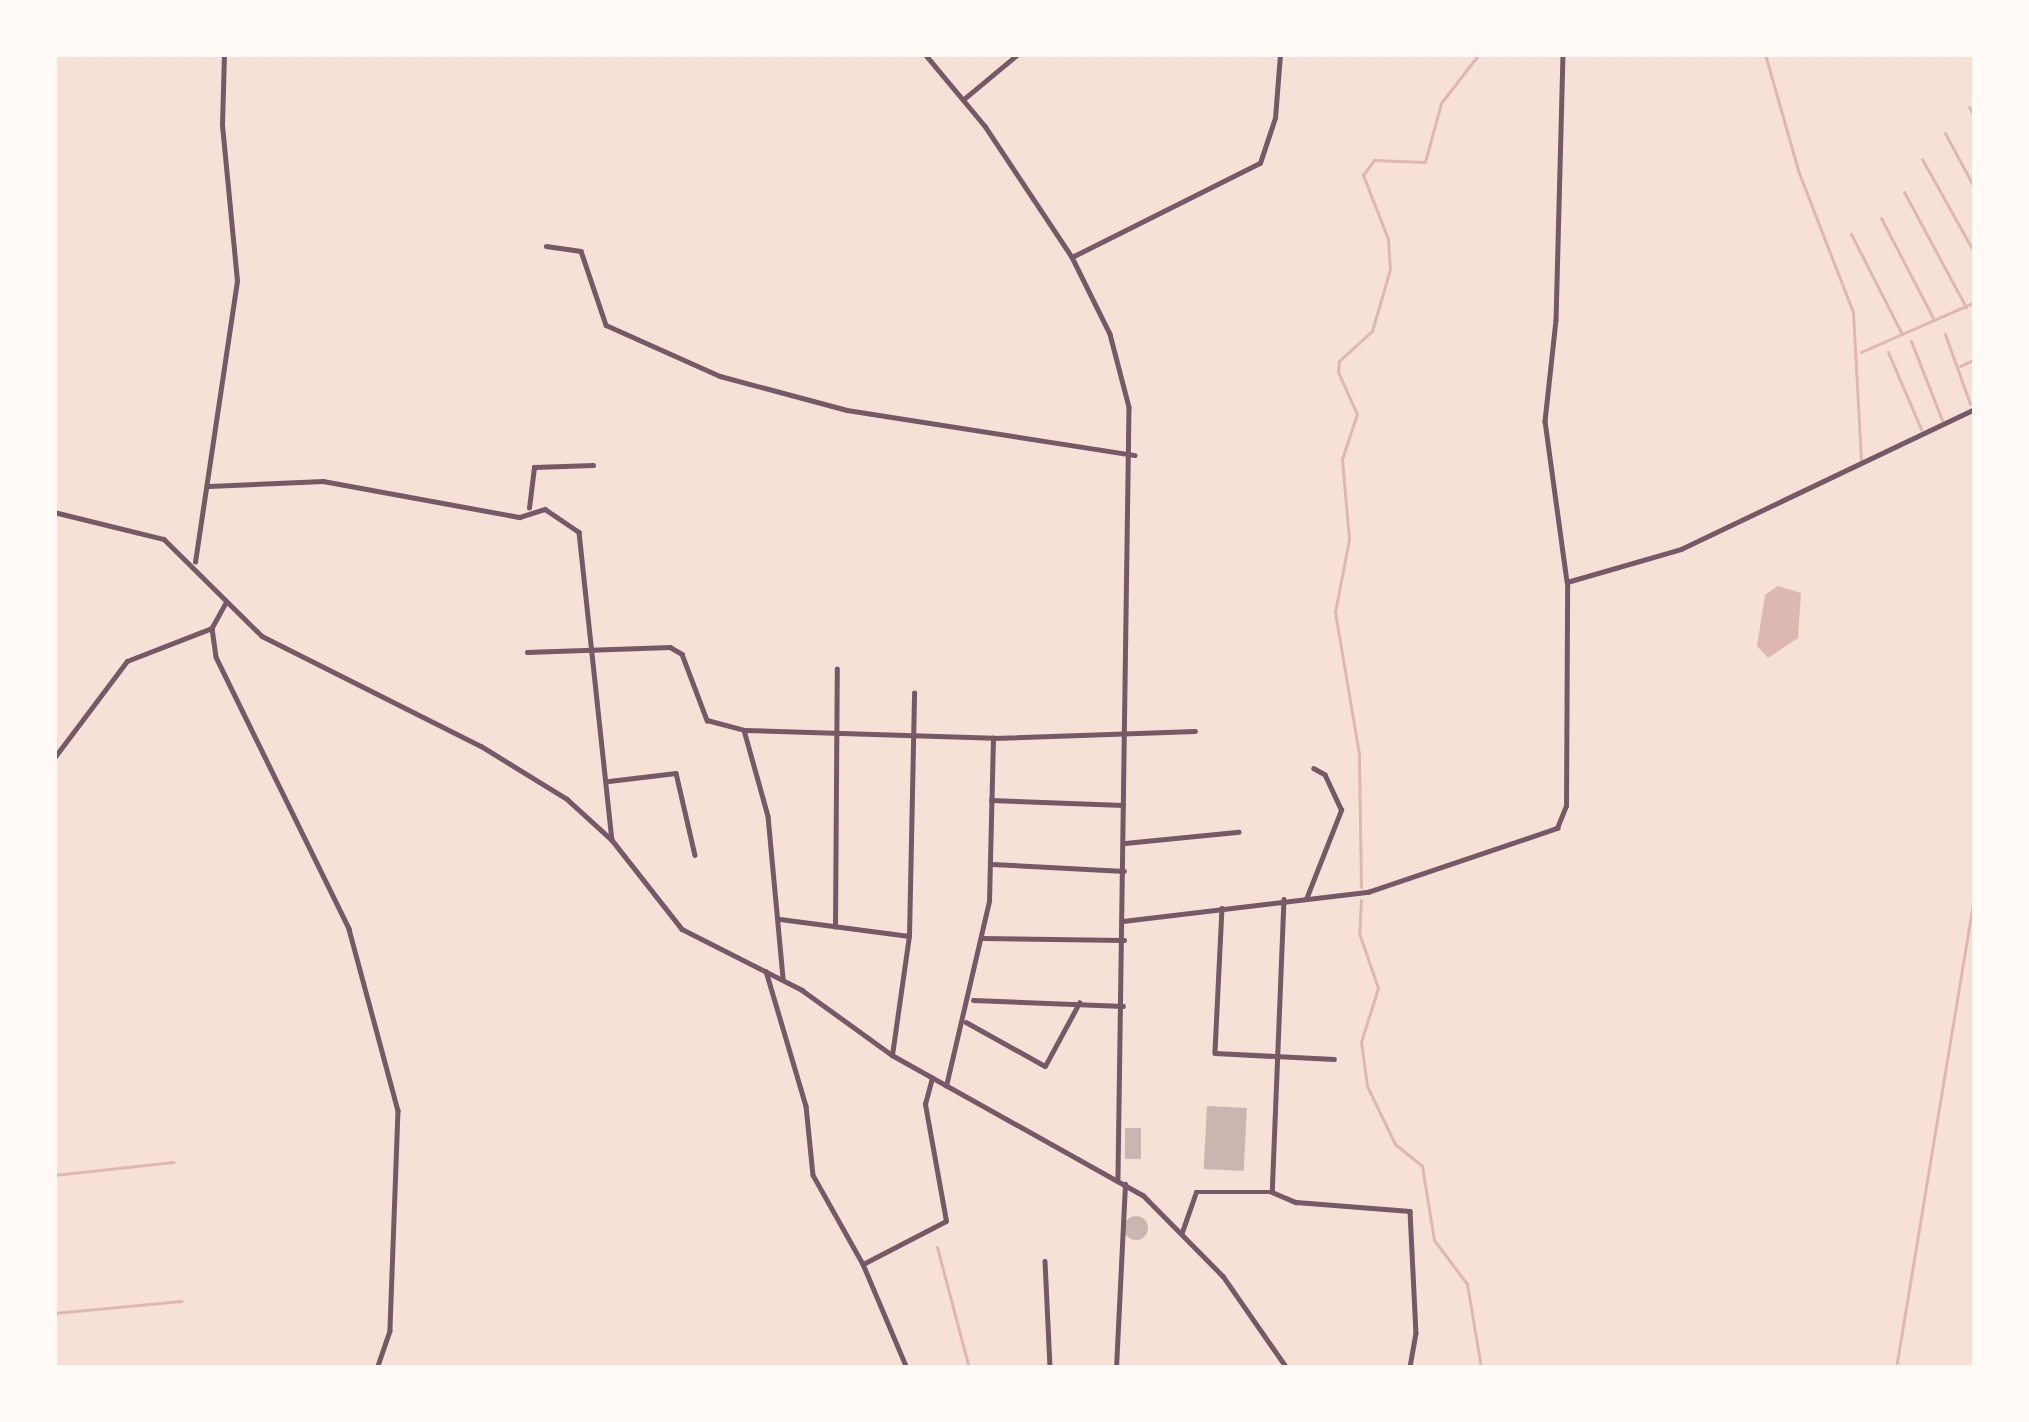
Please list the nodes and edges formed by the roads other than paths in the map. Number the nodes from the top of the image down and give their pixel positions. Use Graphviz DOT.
graph roads {
  1 [pos="224,54"];
  2 [pos="925,54"];
  3 [pos="1018,54"];
  4 [pos="1280,54"];
  5 [pos="1563,54"];
  6 [pos="964,99"];
  7 [pos="545,246"];
  8 [pos="1072,257"];
  9 [pos="1975,409"];
  10 [pos="1134,455"];
  11 [pos="593,465"];
  12 [pos="209,486"];
  13 [pos="529,508"];
  14 [pos="54,512"];
  15 [pos="194,562"];
  16 [pos="1567,582"];
  17 [pos="226,603"];
  18 [pos="212,628"];
  19 [pos="597,650"];
  20 [pos="527,652"];
  21 [pos="837,669"];
  22 [pos="914,693"];
  23 [pos="744,730"];
  24 [pos="1196,731"];
  25 [pos="837,735"];
  26 [pos="914,735"];
  27 [pos="992,738"];
  28 [pos="1129,738"];
  29 [pos="54,758"];
  30 [pos="1314,770"];
  31 [pos="609,781"];
  32 [pos="991,800"];
  33 [pos="1126,805"];
  34 [pos="1238,832"];
  35 [pos="612,840"];
  36 [pos="1125,843"];
  37 [pos="695,855"];
  38 [pos="990,864"];
  39 [pos="1124,872"];
  40 [pos="1285,899"];
  41 [pos="1306,899"];
  42 [pos="1222,908"];
  43 [pos="780,919"];
  44 [pos="1123,922"];
  45 [pos="835,927"];
  46 [pos="909,936"];
  47 [pos="982,938"];
  48 [pos="1124,940"];
  49 [pos="766,971"];
  50 [pos="783,979"];
  51 [pos="970,1000"];
  52 [pos="1079,1003"];
  53 [pos="1123,1006"];
  54 [pos="965,1022"];
  55 [pos="892,1054"];
  56 [pos="1278,1056"];
  57 [pos="1334,1059"];
  58 [pos="932,1078"];
  59 [pos="946,1086"];
  60 [pos="1121,1182"];
  61 [pos="1272,1192"];
  62 [pos="1182,1232"];
  63 [pos="1046,1261"];
  64 [pos="863,1264"];
  65 [pos="377,1368"];
  66 [pos="907,1368"];
  67 [pos="1050,1368"];
  68 [pos="1116,1368"];
  69 [pos="1287,1368"];
  70 [pos="1410,1368"];
  1 -- 12 [label="street"];
  2 -- 6 [label="street"];
  3 -- 6 [label="street"];
  4 -- 8 [label="street"];
  5 -- 16 [label="street"];
  6 -- 8 [label="street"];
  7 -- 10 [label="street"];
  8 -- 10 [label="street"];
  9 -- 16 [label="street"];
  10 -- 28 [label="street"];
  11 -- 13 [label="street"];
  12 -- 13 [label="street"];
  12 -- 15 [label="street"];
  13 -- 19 [label="street"];
  14 -- 15 [label="street"];
  15 -- 17 [label="street"];
  16 -- 41 [label="street"];
  17 -- 18 [label="street"];
  17 -- 35 [label="street"];
  18 -- 29 [label="street"];
  18 -- 65 [label="street"];
  19 -- 20 [label="street"];
  19 -- 23 [label="street"];
  19 -- 31 [label="street"];
  21 -- 25 [label="street"];
  22 -- 26 [label="street"];
  23 -- 25 [label="street"];
  23 -- 43 [label="street"];
  24 -- 28 [label="street"];
  25 -- 26 [label="street"];
  25 -- 45 [label="street"];
  26 -- 27 [label="street"];
  26 -- 46 [label="street"];
  27 -- 28 [label="street"];
  27 -- 32 [label="street"];
  28 -- 33 [label="street"];
  30 -- 41 [label="street"];
  31 -- 35 [label="street"];
  31 -- 37 [label="street"];
  32 -- 33 [label="street"];
  32 -- 38 [label="street"];
  33 -- 36 [label="street"];
  34 -- 36 [label="street"];
  35 -- 49 [label="street"];
  36 -- 39 [label="street"];
  38 -- 39 [label="street"];
  38 -- 47 [label="street"];
  39 -- 44 [label="street"];
  40 -- 41 [label="street"];
  40 -- 42 [label="street"];
  40 -- 56 [label="street"];
  42 -- 44 [label="street"];
  42 -- 56 [label="street"];
  43 -- 45 [label="street"];
  43 -- 50 [label="street"];
  44 -- 48 [label="street"];
  45 -- 46 [label="street"];
  46 -- 55 [label="street"];
  47 -- 48 [label="street"];
  47 -- 51 [label="street"];
  48 -- 53 [label="street"];
  49 -- 50 [label="street"];
  49 -- 64 [label="street"];
  50 -- 55 [label="street"];
  51 -- 52 [label="street"];
  51 -- 54 [label="street"];
  52 -- 53 [label="street"];
  52 -- 54 [label="street"];
  53 -- 60 [label="street"];
  54 -- 59 [label="street"];
  55 -- 58 [label="street"];
  56 -- 57 [label="street"];
  56 -- 61 [label="street"];
  58 -- 59 [label="street"];
  58 -- 64 [label="street"];
  59 -- 60 [label="street"];
  60 -- 62 [label="street"];
  60 -- 68 [label="street"];
  61 -- 62 [label="street"];
  61 -- 70 [label="street"];
  62 -- 69 [label="street"];
  63 -- 67 [label="street"];
  64 -- 66 [label="street"];
}
